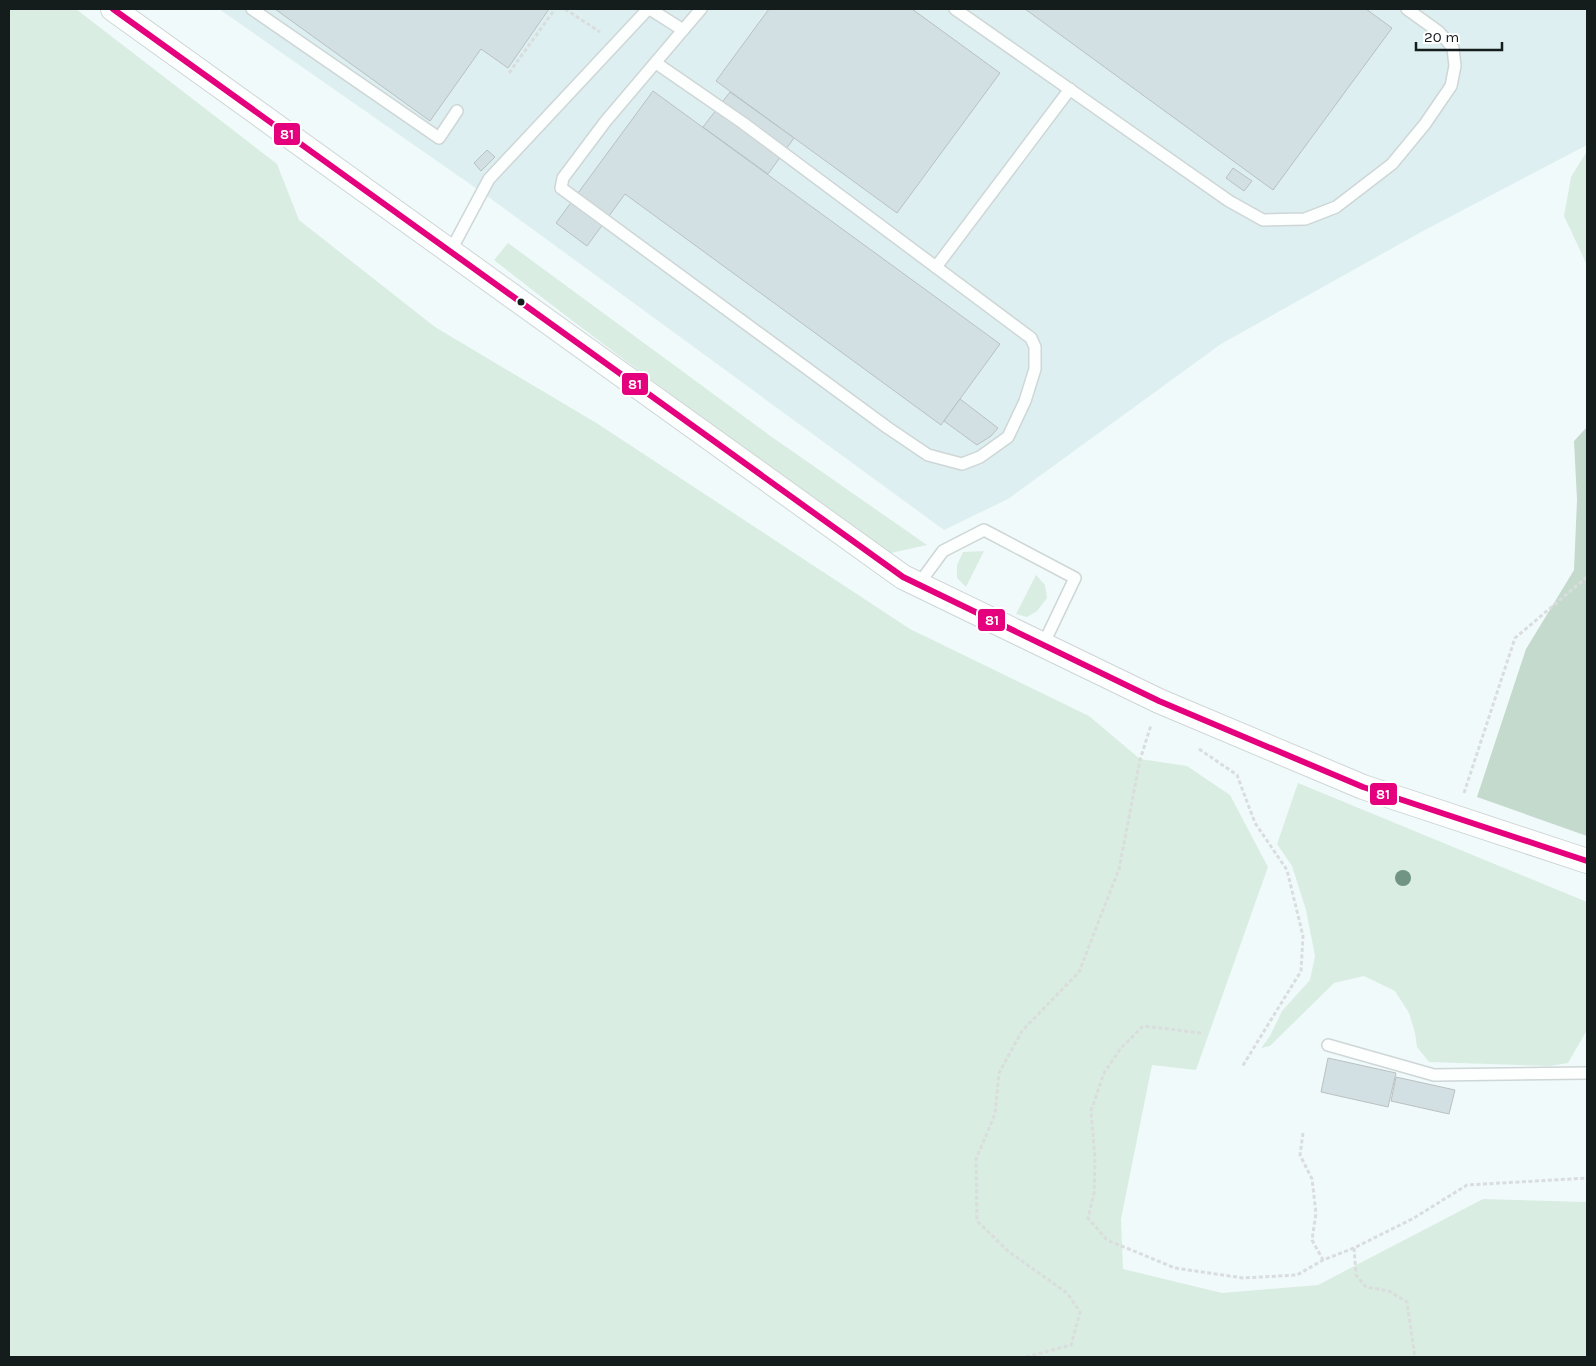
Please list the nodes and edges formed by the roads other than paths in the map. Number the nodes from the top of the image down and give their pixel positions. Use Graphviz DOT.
graph roads {
  1 [pos="113,9"];
  2 [pos="252,9"];
  3 [pos="649,9"];
  4 [pos="701,9"];
  5 [pos="955,9"];
  6 [pos="1407,9"];
  7 [pos="682,30"];
  8 [pos="656,63"];
  9 [pos="1070,89"];
  10 [pos="458,112"];
  11 [pos="450,252"];
  12 [pos="936,267"];
  13 [pos="918,585"];
  14 [pos="1043,645"];
  15 [pos="1587,861"];
  16 [pos="1328,1045"];
  17 [pos="1587,1073"];
  1 -- 11 [label="street"];
  2 -- 10 [label="lane"];
  3 -- 7 [label="lane"];
  3 -- 11 [label="lane"];
  4 -- 7 [label="lane"];
  5 -- 9 [label="lane"];
  6 -- 9 [label="lane"];
  7 -- 8 [label="lane"];
  8 -- 12 [label="lane"];
  8 -- 12 [label="lane"];
  9 -- 12 [label="lane"];
  11 -- 13 [label="street"];
  13 -- 14 [label="street"];
  13 -- 14 [label="lane"];
  14 -- 15 [label="street"];
  16 -- 17 [label="lane"];
}
